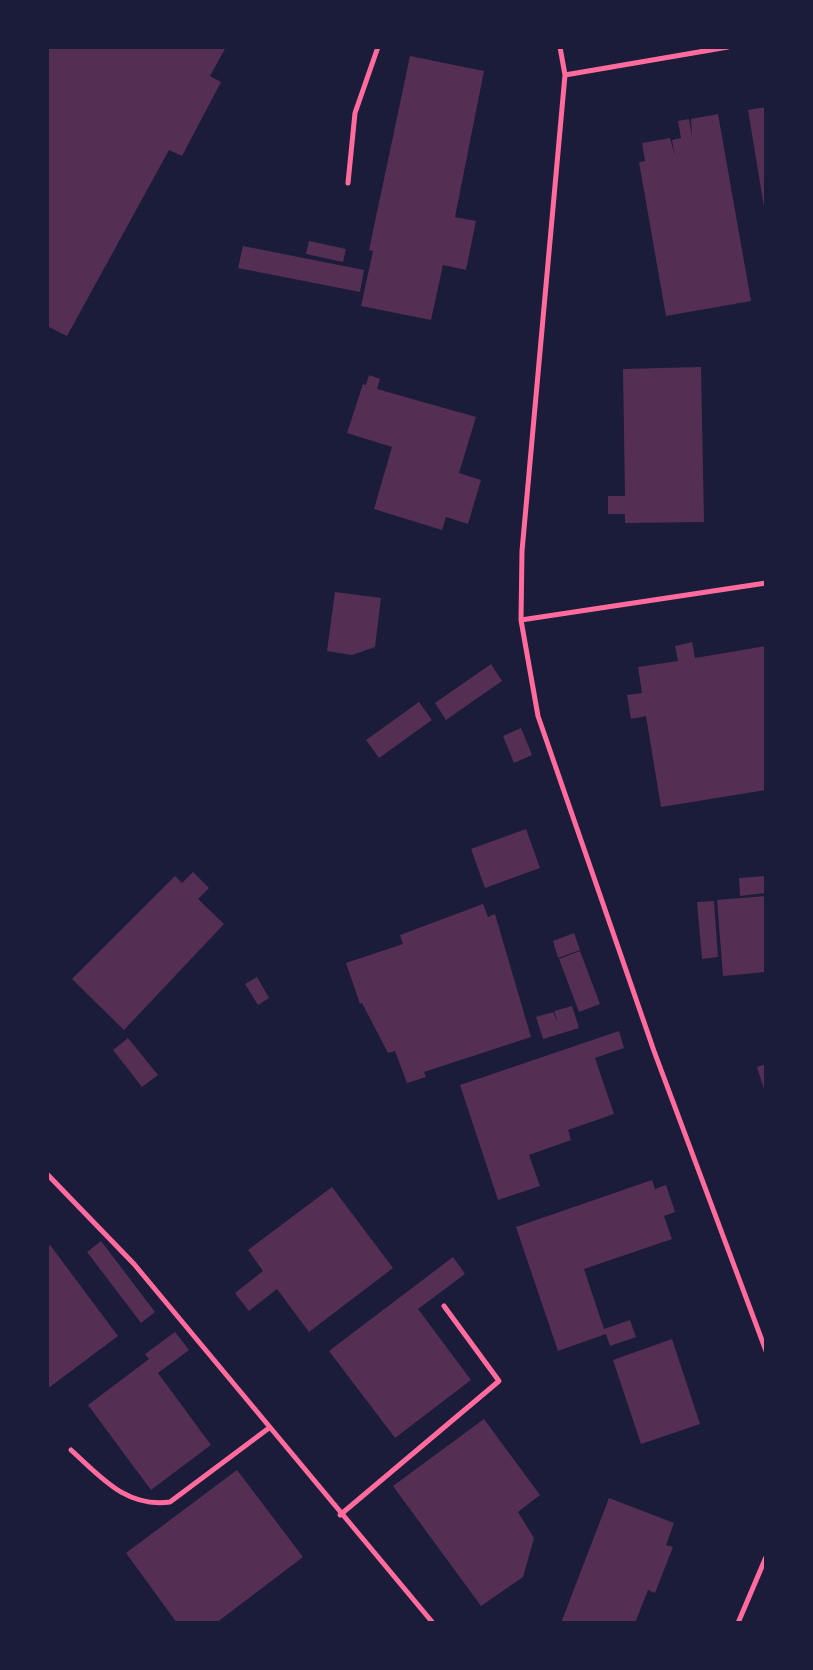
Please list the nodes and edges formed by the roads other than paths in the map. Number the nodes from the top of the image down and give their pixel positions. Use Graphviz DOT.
graph roads {
  1 [pos="378,47"];
  2 [pos="560,47"];
  3 [pos="728,47"];
  4 [pos="565,75"];
  5 [pos="348,183"];
  6 [pos="766,583"];
  7 [pos="521,620"];
  8 [pos="47,1174"];
  9 [pos="444,1306"];
  10 [pos="766,1351"];
  11 [pos="269,1429"];
  12 [pos="71,1450"];
  13 [pos="340,1515"];
  14 [pos="766,1557"];
  15 [pos="433,1623"];
  16 [pos="738,1623"];
  1 -- 5 [label="lane"];
  2 -- 4 [label="lane"];
  3 -- 4 [label="lane"];
  4 -- 7 [label="lane"];
  6 -- 7 [label="lane"];
  7 -- 10 [label="lane"];
  8 -- 11 [label="lane"];
  9 -- 13 [label="lane"];
  11 -- 12 [label="lane"];
  11 -- 13 [label="lane"];
  13 -- 15 [label="lane"];
  14 -- 16 [label="lane"];
}
